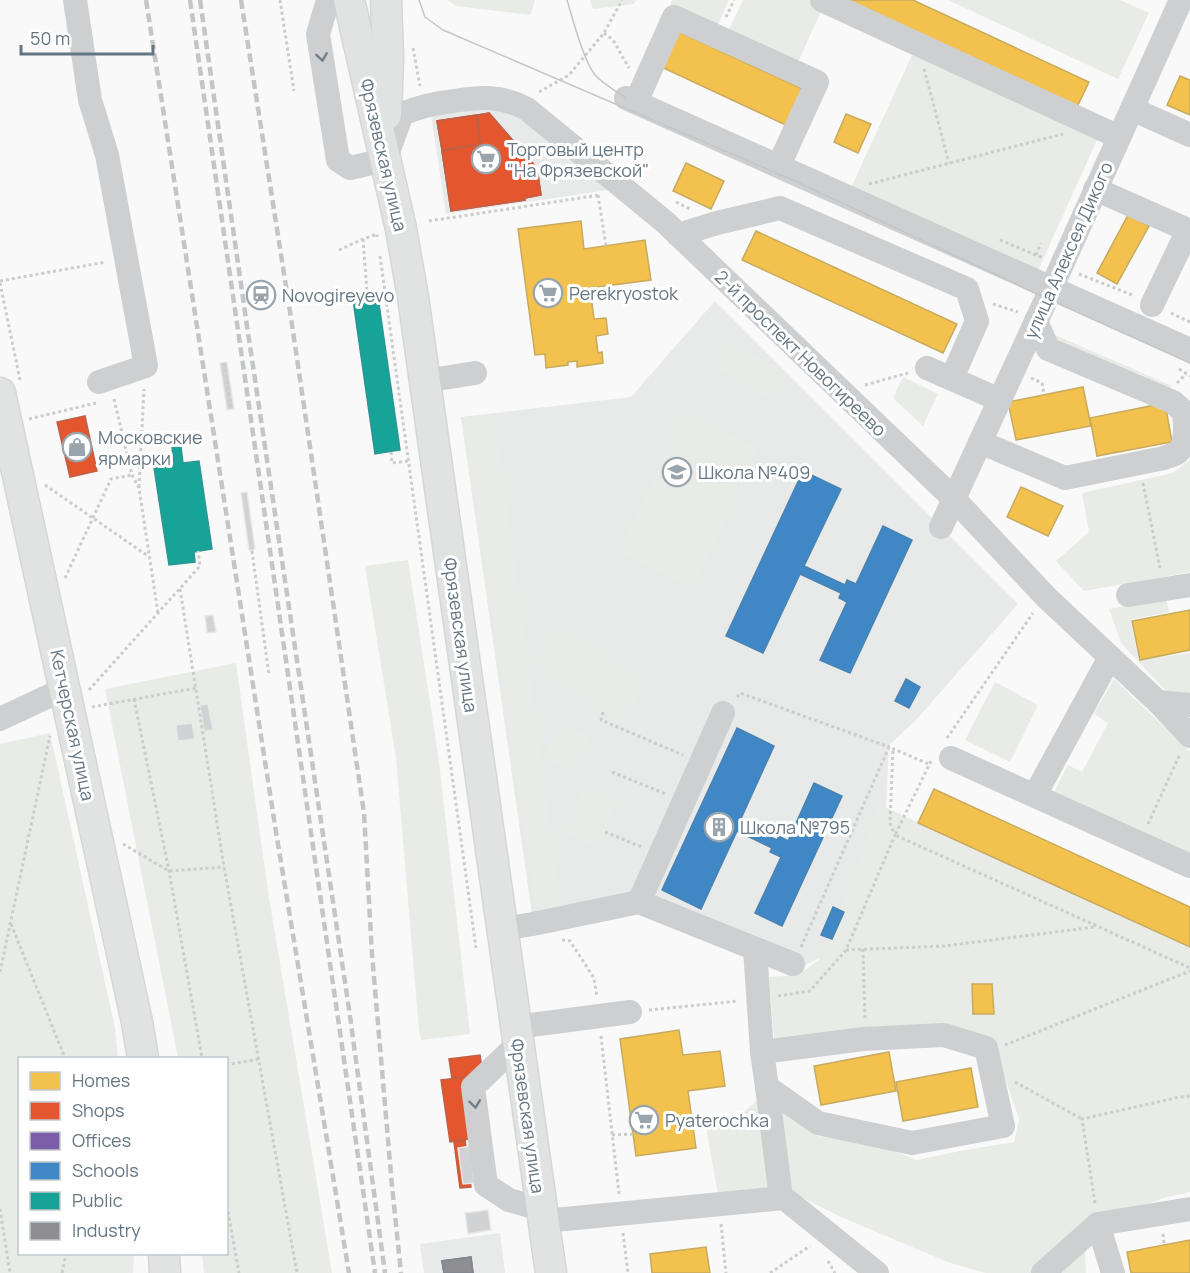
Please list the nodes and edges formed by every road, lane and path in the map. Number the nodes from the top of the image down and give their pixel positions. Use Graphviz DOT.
graph roads {
  1 [pos="75,0"];
  2 [pos="280,0"];
  3 [pos="328,0"];
  4 [pos="350,0"];
  5 [pos="386,0"];
  6 [pos="622,0"];
  7 [pos="822,0"];
  8 [pos="1181,0"];
  9 [pos="918,44"];
  10 [pos="294,91"];
  11 [pos="518,104"];
  12 [pos="1132,109"];
  13 [pos="1094,125"];
  14 [pos="1190,135"];
  15 [pos="1119,137"];
  16 [pos="385,160"];
  17 [pos="949,163"];
  18 [pos="779,165"];
  19 [pos="864,186"];
  20 [pos="1095,189"];
  21 [pos="609,194"];
  22 [pos="598,195"];
  23 [pos="667,198"];
  24 [pos="429,221"];
  25 [pos="717,223"];
  26 [pos="1189,230"];
  27 [pos="678,235"];
  28 [pos="363,239"];
  29 [pos="1041,243"];
  30 [pos="606,246"];
  31 [pos="339,250"];
  32 [pos="1036,255"];
  33 [pos="126,259"];
  34 [pos="0,282"];
  35 [pos="1051,289"];
  36 [pos="367,291"];
  37 [pos="969,296"];
  38 [pos="1152,305"];
  39 [pos="1032,318"];
  40 [pos="1190,350"];
  41 [pos="224,363"];
  42 [pos="146,366"];
  43 [pos="927,368"];
  44 [pos="475,373"];
  45 [pos="951,378"];
  46 [pos="425,381"];
  47 [pos="99,382"];
  48 [pos="856,387"];
  49 [pos="1000,400"];
  50 [pos="11,406"];
  51 [pos="231,409"];
  52 [pos="980,442"];
  53 [pos="391,452"];
  54 [pos="408,461"];
  55 [pos="1140,464"];
  56 [pos="132,475"];
  57 [pos="43,484"];
  58 [pos="139,488"];
  59 [pos="954,499"];
  60 [pos="93,518"];
  61 [pos="941,527"];
  62 [pos="198,551"];
  63 [pos="252,551"];
  64 [pos="148,556"];
  65 [pos="65,579"];
  66 [pos="1190,585"];
  67 [pos="1164,589"];
  68 [pos="180,590"];
  69 [pos="1128,595"];
  70 [pos="1046,597"];
  71 [pos="158,613"];
  72 [pos="1110,657"];
  73 [pos="269,675"];
  74 [pos="196,688"];
  75 [pos="77,689"];
  76 [pos="134,699"];
  77 [pos="1158,702"];
  78 [pos="1190,705"];
  79 [pos="92,707"];
  80 [pos="603,712"];
  81 [pos="723,713"];
  82 [pos="0,719"];
  83 [pos="51,728"];
  84 [pos="1190,735"];
  85 [pos="889,747"];
  86 [pos="893,748"];
  87 [pos="939,758"];
  88 [pos="701,762"];
  89 [pos="612,772"];
  90 [pos="1035,795"];
  91 [pos="684,802"];
  92 [pos="605,832"];
  93 [pos="895,835"];
  94 [pos="1140,842"];
  95 [pos="123,844"];
  96 [pos="661,854"];
  97 [pos="1190,866"];
  98 [pos="224,867"];
  99 [pos="169,871"];
  100 [pos="639,902"];
  101 [pos="11,924"];
  102 [pos="1097,926"];
  103 [pos="503,929"];
  104 [pos="560,940"];
  105 [pos="476,948"];
  106 [pos="755,949"];
  107 [pos="862,949"];
  108 [pos="846,950"];
  109 [pos="793,964"];
  110 [pos="1190,970"];
  111 [pos="0,972"];
  112 [pos="758,999"];
  113 [pos="630,1012"];
  114 [pos="599,1016"];
  115 [pos="517,1035"];
  116 [pos="866,1039"];
  117 [pos="762,1052"];
  118 [pos="64,1057"];
  119 [pos="143,1057"];
  120 [pos="202,1057"];
  121 [pos="259,1059"];
  122 [pos="989,1060"];
  123 [pos="228,1065"];
  124 [pos="767,1087"];
  125 [pos="1190,1096"];
  126 [pos="1082,1119"];
  127 [pos="633,1134"];
  128 [pos="612,1135"];
  129 [pos="781,1198"];
  130 [pos="719,1204"];
  131 [pos="0,1209"];
  132 [pos="1190,1209"];
  133 [pos="228,1211"];
  134 [pos="621,1214"];
  135 [pos="543,1215"];
  136 [pos="1098,1224"];
  137 [pos="829,1233"];
  138 [pos="66,1255"];
  139 [pos="164,1255"];
  140 [pos="10,1273"];
  141 [pos="62,1273"];
  142 [pos="165,1273"];
  143 [pos="239,1273"];
  144 [pos="297,1273"];
  145 [pos="551,1273"];
  146 [pos="628,1273"];
  147 [pos="726,1273"];
  148 [pos="770,1273"];
  149 [pos="877,1273"];
  150 [pos="1043,1273"];
  151 [pos="1113,1273"];
  1 -- 33 [label="street"];
  2 -- 10 [label="path"];
  3 -- 16 [label="street, one-way"];
  4 -- 16 [label="main road, Фрязевская улица"];
  5 -- 16 [label="main road"];
  6 -- 11 [label="path"];
  7 -- 9 [label="street"];
  8 -- 12 [label="street, улица Алексея Дикого"];
  9 -- 13 [label="street"];
  9 -- 17 [label="path"];
  11 -- 16 [label="street, 2-й проспект Новогиреево"];
  11 -- 27 [label="street, 2-й проспект Новогиреево"];
  12 -- 14 [label="street"];
  12 -- 15 [label="street, улица Алексея Дикого"];
  13 -- 15 [label="street"];
  13 -- 17 [label="path"];
  15 -- 20 [label="street, улица Алексея Дикого"];
  16 -- 46 [label="main road, Фрязевская улица"];
  17 -- 19 [label="path"];
  18 -- 18 [label="street"];
  18 -- 35 [label="street"];
  20 -- 26 [label="street"];
  20 -- 35 [label="street, улица Алексея Дикого"];
  21 -- 22 [label="path"];
  22 -- 24 [label="path"];
  22 -- 30 [label="path"];
  23 -- 25 [label="path"];
  25 -- 27 [label="street"];
  25 -- 37 [label="street"];
  26 -- 38 [label="street"];
  27 -- 59 [label="street, 2-й проспект Новогиреево"];
  28 -- 31 [label="path"];
  28 -- 36 [label="path"];
  28 -- 54 [label="path"];
  29 -- 32 [label="path"];
  33 -- 34 [label="path"];
  33 -- 42 [label="street"];
  34 -- 50 [label="path"];
  35 -- 39 [label="street, улица Алексея Дикого"];
  35 -- 40 [label="street"];
  37 -- 39 [label="path"];
  37 -- 45 [label="street"];
  39 -- 49 [label="street, улица Алексея Дикого"];
  39 -- 55 [label="street"];
  41 -- 51 [label="path"];
  42 -- 47 [label="street"];
  42 -- 58 [label="path"];
  43 -- 45 [label="street"];
  43 -- 48 [label="path"];
  44 -- 46 [label="street"];
  45 -- 49 [label="street"];
  46 -- 103 [label="main road, Фрязевская улица"];
  49 -- 52 [label="street, улица Алексея Дикого"];
  50 -- 56 [label="path"];
  50 -- 75 [label="main road, Кетчерская улица"];
  52 -- 55 [label="street"];
  52 -- 59 [label="street, улица Алексея Дикого"];
  53 -- 54 [label="path"];
  54 -- 105 [label="path"];
  55 -- 67 [label="path"];
  56 -- 58 [label="path"];
  56 -- 60 [label="path"];
  57 -- 60 [label="path"];
  58 -- 64 [label="path"];
  59 -- 61 [label="street, улица Алексея Дикого"];
  59 -- 70 [label="street, 2-й проспект Новогиреево"];
  60 -- 64 [label="path"];
  60 -- 65 [label="path"];
  62 -- 68 [label="path"];
  63 -- 73 [label="path"];
  64 -- 71 [label="path"];
  66 -- 67 [label="street"];
  67 -- 69 [label="street"];
  68 -- 71 [label="path"];
  68 -- 74 [label="path"];
  70 -- 72 [label="street, 2-й проспект Новогиреево"];
  70 -- 87 [label="path"];
  71 -- 75 [label="path"];
  72 -- 77 [label="street, 2-й проспект Новогиреево"];
  72 -- 90 [label="street"];
  74 -- 76 [label="path"];
  74 -- 98 [label="path"];
  75 -- 82 [label="street"];
  75 -- 119 [label="main road, Кетчерская улица"];
  76 -- 79 [label="path"];
  76 -- 99 [label="path"];
  77 -- 78 [label="street"];
  77 -- 84 [label="street, 2-й проспект Новогиреево"];
  80 -- 88 [label="path"];
  81 -- 85 [label="path"];
  81 -- 88 [label="street"];
  83 -- 101 [label="path"];
  84 -- 94 [label="path"];
  85 -- 86 [label="path"];
  85 -- 109 [label="path"];
  86 -- 87 [label="path"];
  86 -- 93 [label="path"];
  87 -- 90 [label="street"];
  87 -- 93 [label="path"];
  88 -- 91 [label="street"];
  89 -- 91 [label="path"];
  90 -- 94 [label="street"];
  91 -- 96 [label="street"];
  92 -- 96 [label="path"];
  93 -- 102 [label="path"];
  93 -- 108 [label="path"];
  94 -- 97 [label="street"];
  95 -- 99 [label="path"];
  96 -- 100 [label="street"];
  98 -- 99 [label="path"];
  98 -- 121 [label="path"];
  99 -- 120 [label="path"];
  100 -- 103 [label="street"];
  100 -- 106 [label="street"];
  101 -- 111 [label="path"];
  101 -- 118 [label="path"];
  102 -- 107 [label="path"];
  102 -- 110 [label="path"];
  103 -- 115 [label="main road, Фрязевская улица"];
  104 -- 114 [label="path"];
  106 -- 109 [label="street"];
  106 -- 112 [label="street"];
  107 -- 108 [label="path"];
  107 -- 116 [label="path"];
  108 -- 112 [label="path"];
  110 -- 122 [label="path"];
  112 -- 113 [label="path"];
  112 -- 117 [label="street"];
  113 -- 114 [label="street"];
  114 -- 115 [label="street"];
  114 -- 128 [label="path"];
  115 -- 135 [label="main road, Фрязевская улица"];
  115 -- 135 [label="street, one-way"];
  116 -- 117 [label="street"];
  116 -- 122 [label="street"];
  117 -- 124 [label="street"];
  121 -- 123 [label="path"];
  121 -- 144 [label="path"];
  122 -- 124 [label="street"];
  122 -- 126 [label="path"];
  124 -- 129 [label="street"];
  125 -- 126 [label="path"];
  126 -- 136 [label="path"];
  127 -- 128 [label="path"];
  128 -- 134 [label="path"];
  129 -- 130 [label="street"];
  129 -- 137 [label="street"];
  130 -- 134 [label="street"];
  130 -- 147 [label="path"];
  131 -- 140 [label="path"];
  132 -- 136 [label="street"];
  133 -- 143 [label="path"];
  134 -- 135 [label="street"];
  134 -- 146 [label="path"];
  135 -- 145 [label="main road, Фрязевская улица"];
  136 -- 150 [label="street"];
  136 -- 151 [label="street"];
  137 -- 148 [label="path"];
  137 -- 149 [label="street"];
  138 -- 141 [label="path"];
  139 -- 142 [label="main road"];
}
